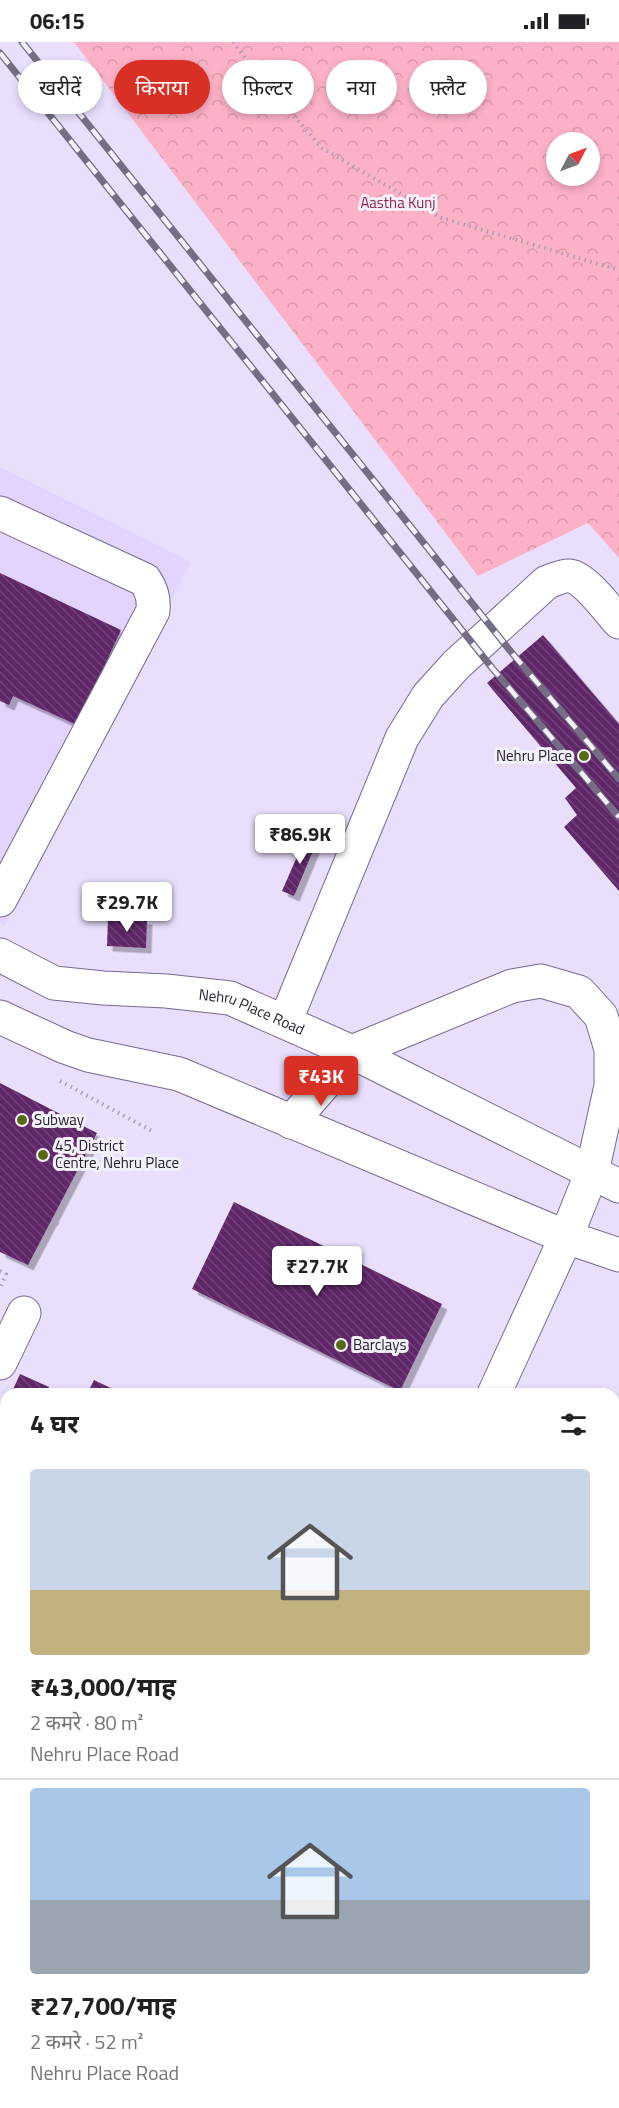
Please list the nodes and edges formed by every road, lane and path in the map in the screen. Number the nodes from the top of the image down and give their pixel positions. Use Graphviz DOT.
graph roads {
  1 [pos="233,42"];
  2 [pos="619,270"];
  3 [pos="0,513"];
  4 [pos="619,622"];
  5 [pos="2,890"];
  6 [pos="0,955"];
  7 [pos="0,1017"];
  8 [pos="285,1022"];
  9 [pos="352,1052"];
  10 [pos="51,1076"];
  11 [pos="291,1122"];
  12 [pos="152,1131"];
  13 [pos="606,1179"];
  14 [pos="52,1221"];
  15 [pos="62,1226"];
  16 [pos="566,1237"];
  17 [pos="619,1255"];
  18 [pos="0,1271"];
  19 [pos="0,1288"];
  20 [pos="24,1313"];
  21 [pos="0,1363"];
  22 [pos="497,1388"];
  1 -- 2 [label="path"];
  3 -- 5 [label="street"];
  4 -- 8 [label="street"];
  6 -- 8 [label="street, Nehru Place Road"];
  7 -- 11 [label="street"];
  8 -- 9 [label="street, Nehru Place Road"];
  9 -- 11 [label="street"];
  9 -- 13 [label="street, Nehru Place Road"];
  9 -- 13 [label="street"];
  10 -- 12 [label="path"];
  11 -- 16 [label="street"];
  13 -- 16 [label="street"];
  14 -- 15 [label="path"];
  16 -- 17 [label="street"];
  16 -- 22 [label="street"];
  18 -- 19 [label="path"];
  20 -- 21 [label="street"];
}
